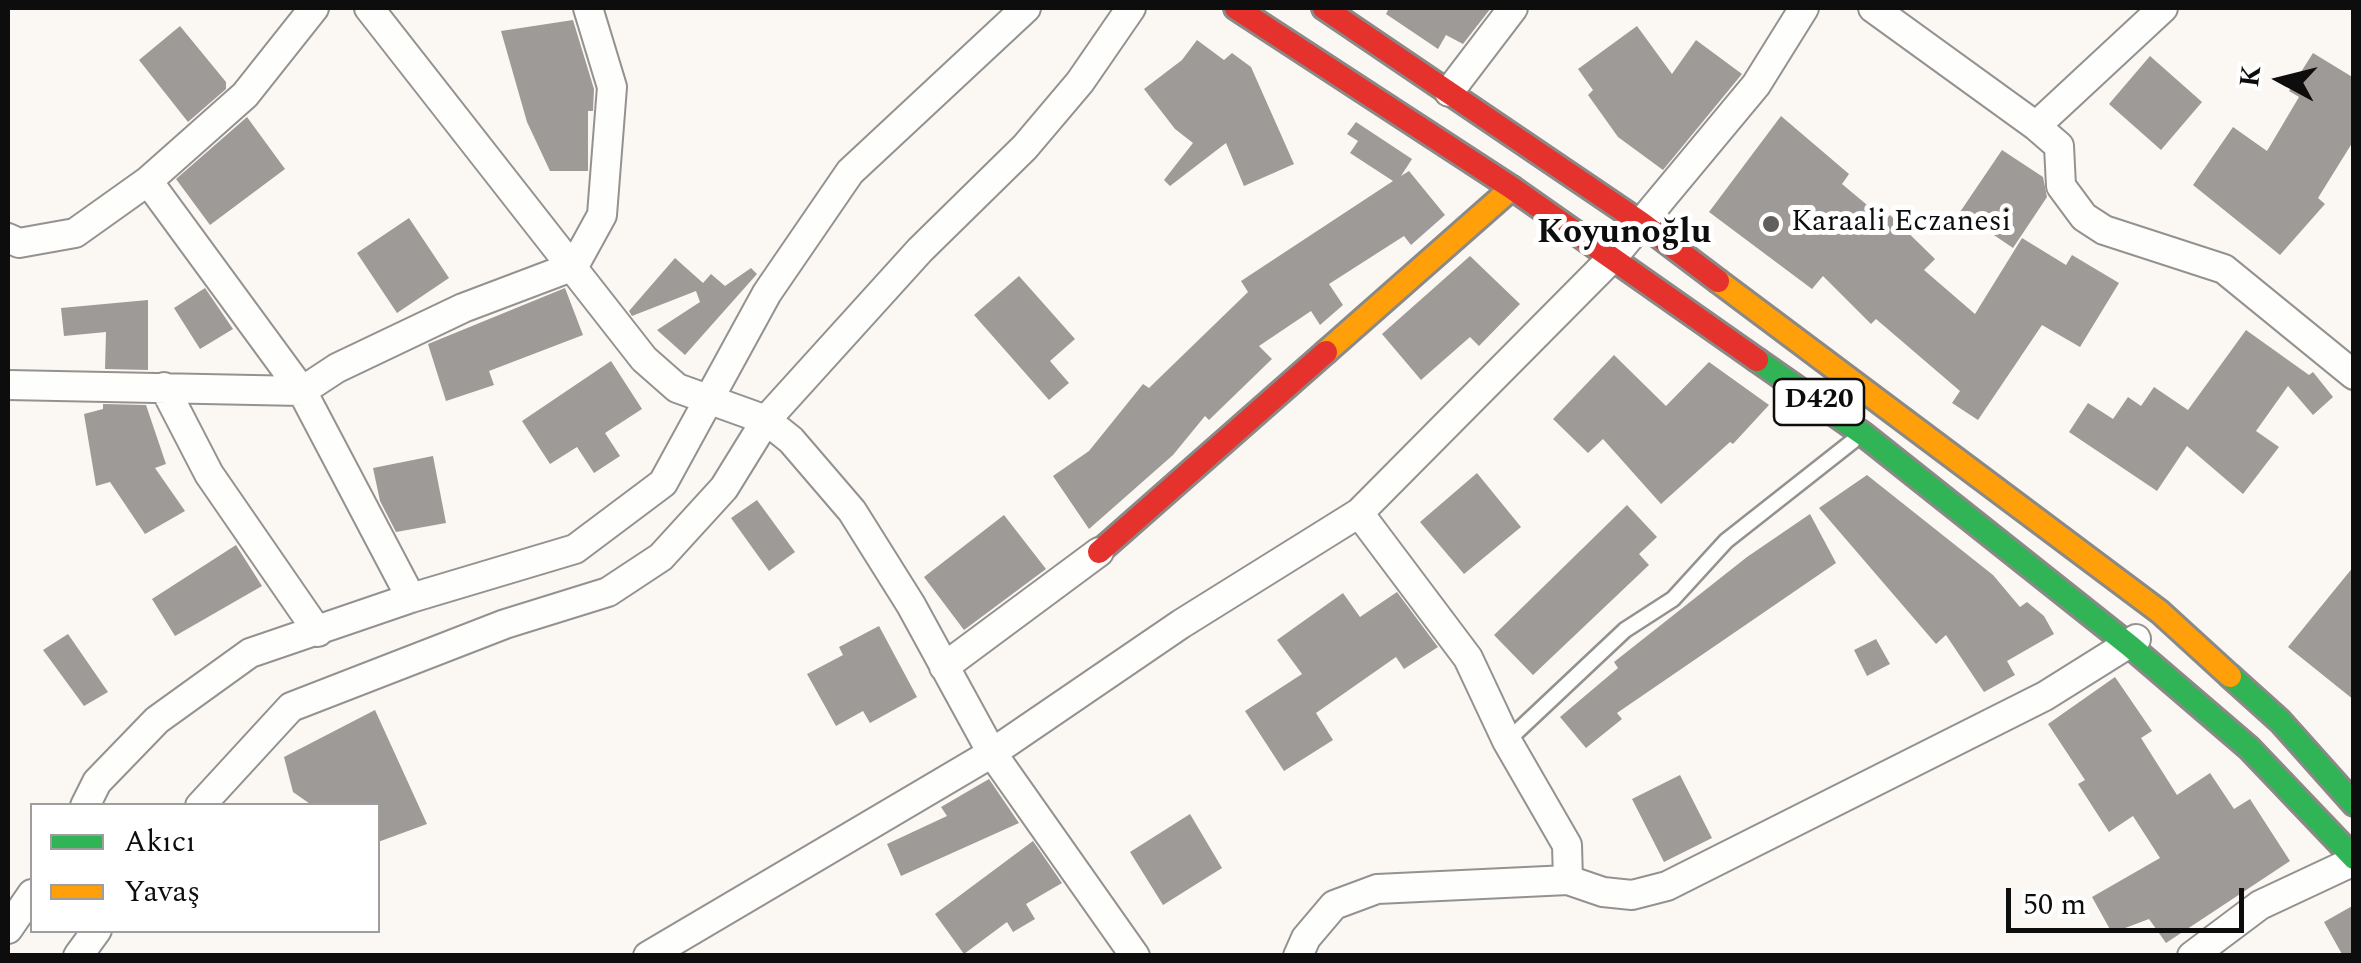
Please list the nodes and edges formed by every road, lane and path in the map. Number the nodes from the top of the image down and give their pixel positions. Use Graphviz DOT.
graph roads {
  1 [pos="314,8"];
  2 [pos="369,8"];
  3 [pos="588,8"];
  4 [pos="1026,8"];
  5 [pos="1130,8"];
  6 [pos="1236,8"];
  7 [pos="1324,8"];
  8 [pos="1513,8"];
  9 [pos="1804,8"];
  10 [pos="1873,8"];
  11 [pos="2164,8"];
  12 [pos="1449,92"];
  13 [pos="2036,126"];
  14 [pos="148,181"];
  15 [pos="1512,188"];
  16 [pos="1640,222"];
  17 [pos="8,238"];
  18 [pos="1613,257"];
  19 [pos="574,266"];
  20 [pos="2354,375"];
  21 [pos="8,385"];
  22 [pos="164,387"];
  23 [pos="302,391"];
  24 [pos="707,396"];
  25 [pos="766,420"];
  26 [pos="1863,434"];
  27 [pos="1359,512"];
  28 [pos="1099,552"];
  29 [pos="411,598"];
  30 [pos="2160,612"];
  31 [pos="318,632"];
  32 [pos="2130,646"];
  33 [pos="944,667"];
  34 [pos="1507,741"];
  35 [pos="992,753"];
  36 [pos="86,803"];
  37 [pos="203,803"];
  38 [pos="2354,804"];
  39 [pos="2354,859"];
  40 [pos="1568,880"];
  41 [pos="30,897"];
  42 [pos="8,929"];
  43 [pos="96,933"];
  44 [pos="78,956"];
  45 [pos="648,956"];
  46 [pos="1135,956"];
  47 [pos="1298,956"];
  48 [pos="2192,956"];
  1 -- 14 [label="street"];
  2 -- 19 [label="street"];
  3 -- 19 [label="street"];
  4 -- 24 [label="street"];
  5 -- 25 [label="street"];
  6 -- 15 [label="main road, D420"];
  7 -- 12 [label="main road, D420"];
  8 -- 12 [label="street"];
  9 -- 16 [label="street"];
  10 -- 13 [label="street"];
  11 -- 13 [label="street"];
  12 -- 16 [label="main road, D420"];
  13 -- 20 [label="street"];
  14 -- 17 [label="street"];
  14 -- 23 [label="street"];
  15 -- 18 [label="main road, D420"];
  15 -- 28 [label="main road"];
  16 -- 18 [label="street"];
  16 -- 30 [label="main road, D420"];
  18 -- 26 [label="main road, D420"];
  18 -- 27 [label="street"];
  19 -- 23 [label="street"];
  19 -- 24 [label="street"];
  21 -- 22 [label="street"];
  22 -- 23 [label="street"];
  22 -- 31 [label="street"];
  23 -- 29 [label="street"];
  24 -- 25 [label="street"];
  24 -- 29 [label="street"];
  25 -- 33 [label="street"];
  25 -- 37 [label="street"];
  26 -- 32 [label="main road, D420"];
  26 -- 34 [label="lane"];
  27 -- 34 [label="street"];
  27 -- 35 [label="street"];
  28 -- 33 [label="street"];
  29 -- 31 [label="street"];
  30 -- 32 [label="street"];
  30 -- 38 [label="main road, D420"];
  31 -- 36 [label="street"];
  32 -- 39 [label="main road, D420"];
  32 -- 40 [label="street"];
  33 -- 35 [label="street"];
  34 -- 40 [label="street"];
  35 -- 45 [label="street"];
  35 -- 46 [label="street"];
  39 -- 48 [label="street"];
  40 -- 47 [label="street"];
  41 -- 42 [label="street"];
  43 -- 44 [label="street"];
}
